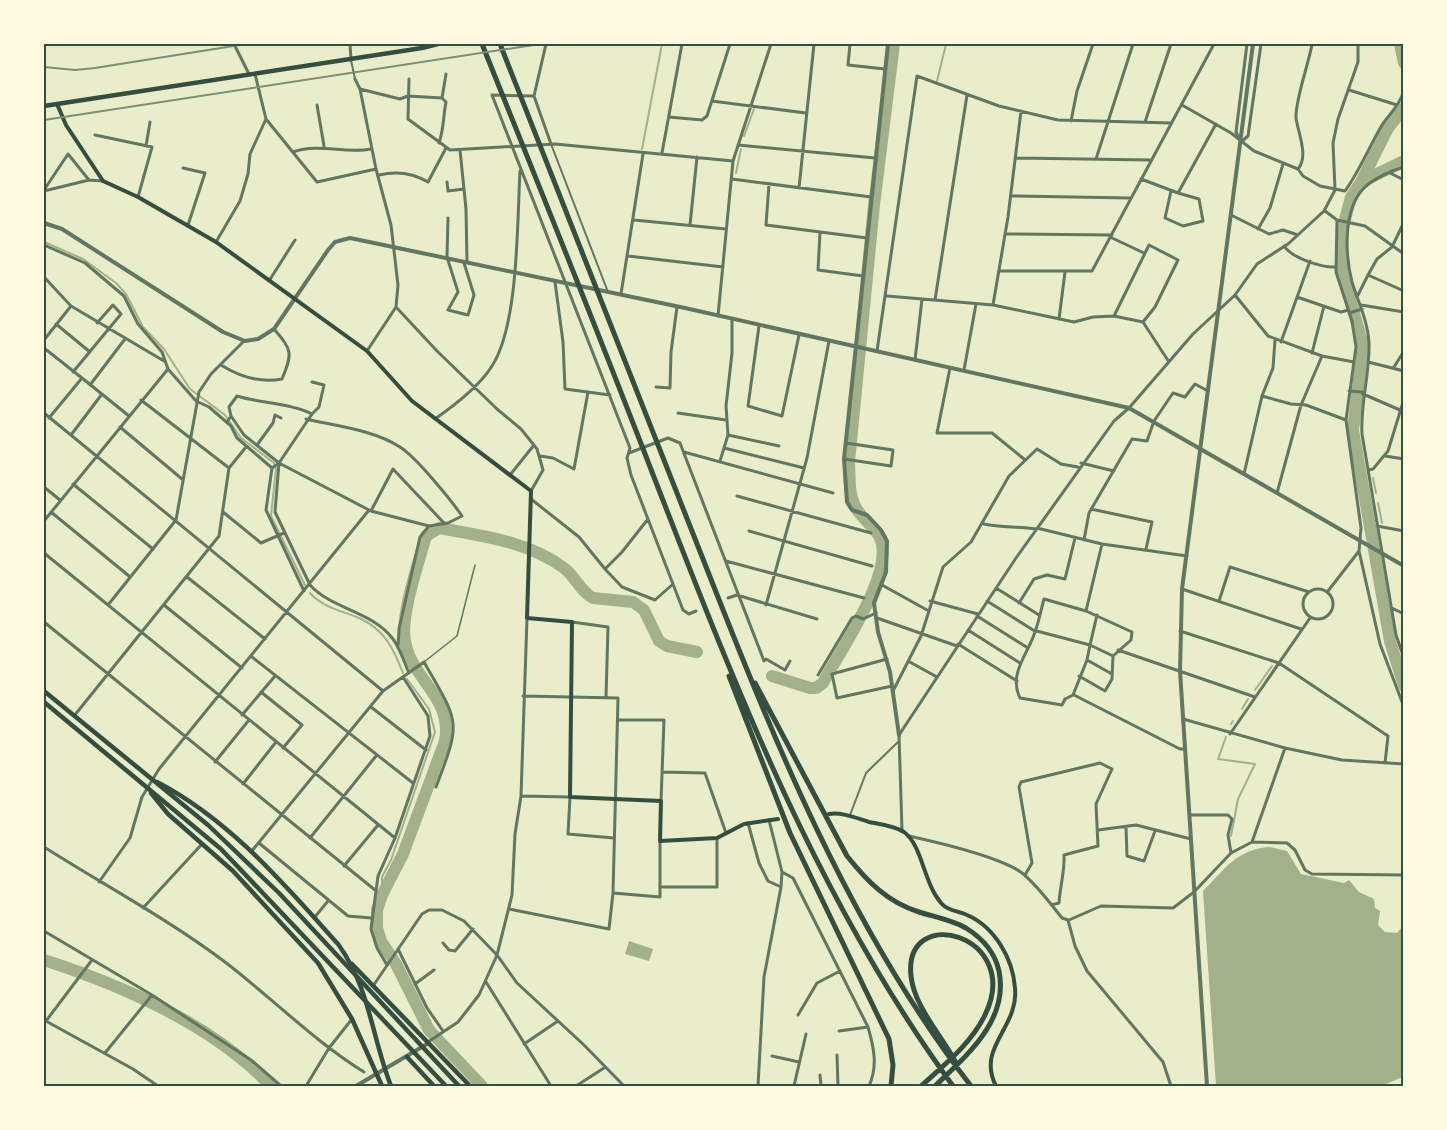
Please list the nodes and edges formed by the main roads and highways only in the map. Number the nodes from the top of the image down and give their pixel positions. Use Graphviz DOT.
graph roads {
  1 [pos="438,44"];
  2 [pos="482,44"];
  3 [pos="500,44"];
  4 [pos="57,104"];
  5 [pos="44,106"];
  6 [pos="711,624"];
  7 [pos="739,653"];
  8 [pos="44,691"];
  9 [pos="44,702"];
  10 [pos="152,779"];
  11 [pos="147,787"];
  12 [pos="829,814"];
  13 [pos="778,819"];
  14 [pos="352,964"];
  15 [pos="945,1047"];
  16 [pos="407,1057"];
  17 [pos="382,1086"];
  18 [pos="391,1086"];
  19 [pos="434,1086"];
  20 [pos="446,1086"];
  21 [pos="459,1086"];
  22 [pos="470,1086"];
  23 [pos="891,1086"];
  24 [pos="921,1086"];
  25 [pos="934,1086"];
  26 [pos="953,1086"];
  27 [pos="971,1086"];
  28 [pos="996,1086"];
  1 -- 4 [label="main road"];
  2 -- 6 [label="highway"];
  3 -- 7 [label="highway"];
  4 -- 5 [label="main road"];
  4 -- 13 [label="main road"];
  6 -- 23 [label="highway"];
  6 -- 26 [label="highway"];
  7 -- 15 [label="highway"];
  7 -- 25 [label="highway"];
  8 -- 10 [label="main road"];
  9 -- 11 [label="main road"];
  10 -- 14 [label="main road"];
  10 -- 21 [label="main road"];
  11 -- 17 [label="main road"];
  11 -- 20 [label="main road"];
  12 -- 28 [label="main road"];
  14 -- 18 [label="main road"];
  14 -- 22 [label="main road"];
  15 -- 24 [label="highway"];
  15 -- 27 [label="highway"];
  16 -- 19 [label="main road"];
}
